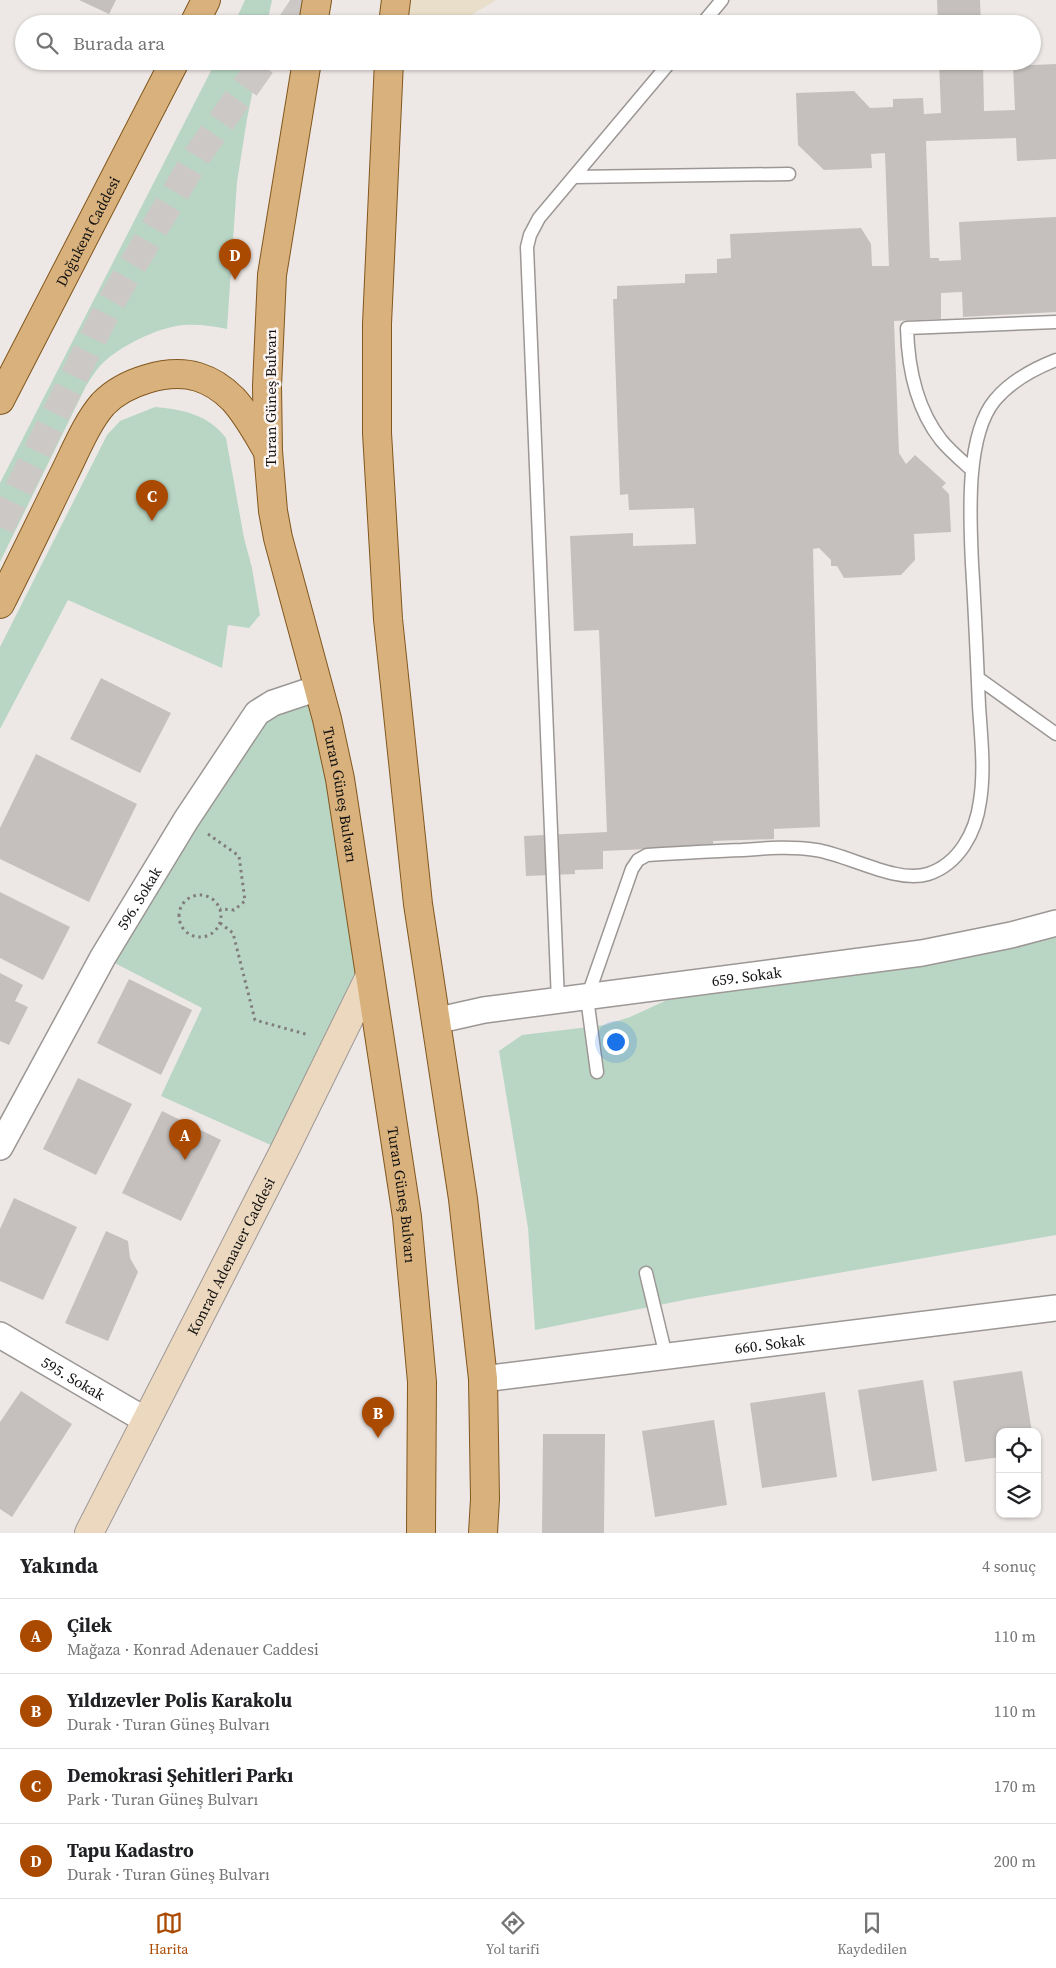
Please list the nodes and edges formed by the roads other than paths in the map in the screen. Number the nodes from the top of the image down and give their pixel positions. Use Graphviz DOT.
graph roads {
  1 [pos="206,0"];
  2 [pos="317,0"];
  3 [pos="396,0"];
  4 [pos="722,0"];
  5 [pos="198,15"];
  6 [pos="314,15"];
  7 [pos="395,15"];
  8 [pos="710,15"];
  9 [pos="169,70"];
  10 [pos="306,70"];
  11 [pos="389,70"];
  12 [pos="663,70"];
  13 [pos="789,174"];
  14 [pos="574,177"];
  15 [pos="1056,322"];
  16 [pos="1056,360"];
  17 [pos="0,400"];
  18 [pos="268,451"];
  19 [pos="972,470"];
  20 [pos="0,604"];
  21 [pos="978,678"];
  22 [pos="318,688"];
  23 [pos="1056,734"];
  24 [pos="1056,923"];
  25 [pos="369,978"];
  26 [pos="587,998"];
  27 [pos="558,1001"];
  28 [pos="435,1021"];
  29 [pos="597,1072"];
  30 [pos="0,1147"];
  31 [pos="646,1273"];
  32 [pos="1056,1308"];
  33 [pos="0,1335"];
  34 [pos="666,1356"];
  35 [pos="483,1379"];
  36 [pos="147,1421"];
  37 [pos="89,1533"];
  38 [pos="421,1533"];
  39 [pos="483,1533"];
  1 -- 5 [label="main road"];
  2 -- 6 [label="main road"];
  3 -- 7 [label="main road"];
  4 -- 8 [label="lane"];
  9 -- 17 [label="main road, Doğukent Caddesi"];
  10 -- 18 [label="main road, Turan Güneş Bulvarı"];
  11 -- 28 [label="main road"];
  12 -- 14 [label="lane"];
  13 -- 14 [label="lane"];
  14 -- 27 [label="lane"];
  15 -- 19 [label="lane"];
  16 -- 19 [label="lane"];
  18 -- 20 [label="main road"];
  18 -- 22 [label="main road, Turan Güneş Bulvarı"];
  19 -- 21 [label="lane"];
  21 -- 23 [label="lane"];
  21 -- 26 [label="lane"];
  22 -- 25 [label="main road, Turan Güneş Bulvarı"];
  22 -- 30 [label="street, 596. Sokak"];
  24 -- 26 [label="street, 659. Sokak"];
  25 -- 36 [label="main road, Konrad Adenauer Caddesi"];
  25 -- 38 [label="main road, Turan Güneş Bulvarı"];
  26 -- 27 [label="street, 659. Sokak"];
  26 -- 29 [label="lane"];
  27 -- 28 [label="street, 659. Sokak"];
  28 -- 35 [label="main road"];
  31 -- 34 [label="lane"];
  32 -- 34 [label="street, 660. Sokak"];
  33 -- 36 [label="street, 595. Sokak"];
  34 -- 35 [label="street, 660. Sokak"];
  35 -- 39 [label="main road"];
  36 -- 37 [label="main road, Konrad Adenauer Caddesi"];
}
